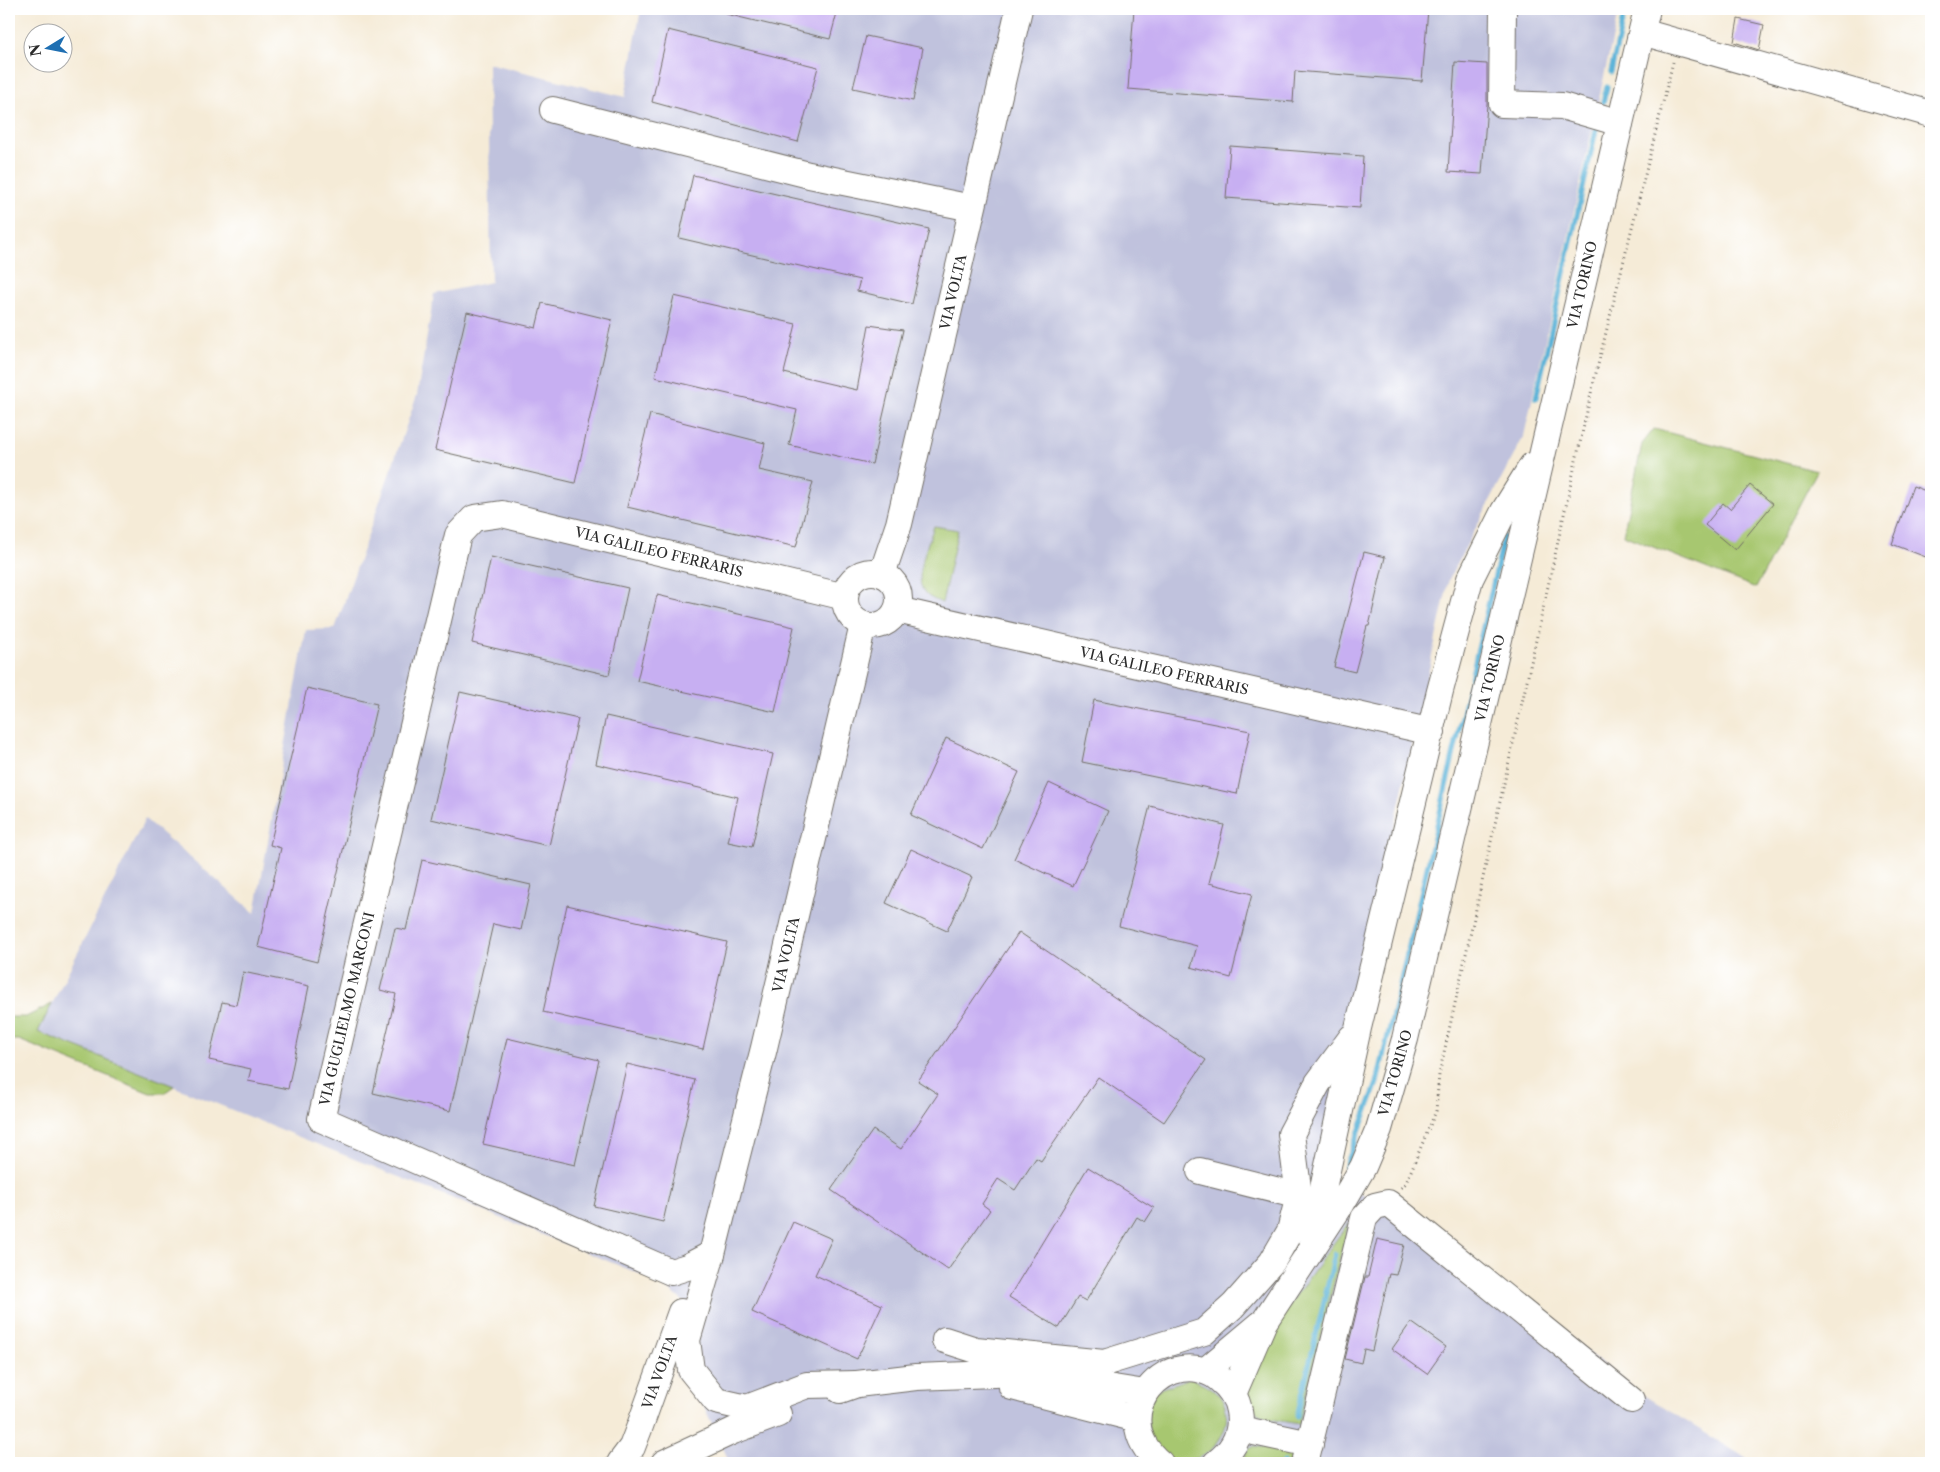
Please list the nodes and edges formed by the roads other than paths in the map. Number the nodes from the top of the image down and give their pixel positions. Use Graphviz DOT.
graph roads {
  1 [pos="1019,9"];
  2 [pos="1504,9"];
  3 [pos="1644,20"];
  4 [pos="553,110"];
  5 [pos="1931,114"];
  6 [pos="1620,123"];
  7 [pos="972,208"];
  8 [pos="1544,446"];
  9 [pos="474,518"];
  10 [pos="882,574"];
  11 [pos="845,597"];
  12 [pos="896,610"];
  13 [pos="863,625"];
  14 [pos="1432,732"];
  15 [pos="1358,1028"];
  16 [pos="1200,1171"];
  17 [pos="1299,1196"];
  18 [pos="712,1254"];
  19 [pos="1309,1255"];
  20 [pos="703,1284"];
  21 [pos="1264,1322"];
  22 [pos="945,1340"];
  23 [pos="1204,1371"];
  24 [pos="973,1375"];
  25 [pos="857,1384"];
  26 [pos="1145,1392"];
  27 [pos="1233,1394"];
  28 [pos="1631,1400"];
  29 [pos="1137,1419"];
  30 [pos="1240,1429"];
  31 [pos="1308,1454"];
  32 [pos="1224,1461"];
  33 [pos="620,1463"];
  34 [pos="664,1463"];
  35 [pos="1160,1463"];
  1 -- 7 [label="street, VIA VOLTA"];
  2 -- 6 [label="street"];
  3 -- 5 [label="street"];
  3 -- 6 [label="street, VIA TORINO"];
  4 -- 7 [label="street"];
  6 -- 8 [label="street, VIA TORINO"];
  7 -- 10 [label="street, VIA VOLTA"];
  8 -- 14 [label="street"];
  8 -- 19 [label="street, VIA TORINO"];
  9 -- 11 [label="street, VIA GALILEO FERRARIS"];
  9 -- 18 [label="street, VIA GUGLIELMO MARCONI"];
  10 -- 11 [label="street"];
  10 -- 12 [label="street"];
  11 -- 13 [label="street"];
  12 -- 13 [label="street"];
  12 -- 14 [label="street, VIA GALILEO FERRARIS"];
  13 -- 18 [label="street, VIA VOLTA"];
  14 -- 15 [label="street"];
  15 -- 17 [label="street"];
  15 -- 19 [label="street"];
  16 -- 17 [label="street"];
  17 -- 22 [label="street"];
  18 -- 20 [label="street, VIA VOLTA"];
  19 -- 21 [label="street, VIA TORINO"];
  20 -- 25 [label="street, VIA VOLTA"];
  20 -- 33 [label="street, VIA VOLTA"];
  21 -- 23 [label="street, VIA TORINO"];
  21 -- 27 [label="street, VIA TORINO"];
  23 -- 26 [label="street"];
  23 -- 27 [label="street"];
  24 -- 25 [label="street"];
  24 -- 26 [label="street"];
  24 -- 29 [label="street"];
  25 -- 34 [label="street"];
  26 -- 29 [label="street"];
  27 -- 30 [label="street"];
  28 -- 31 [label="street"];
  29 -- 35 [label="street"];
  30 -- 31 [label="street"];
  30 -- 32 [label="street"];
}
